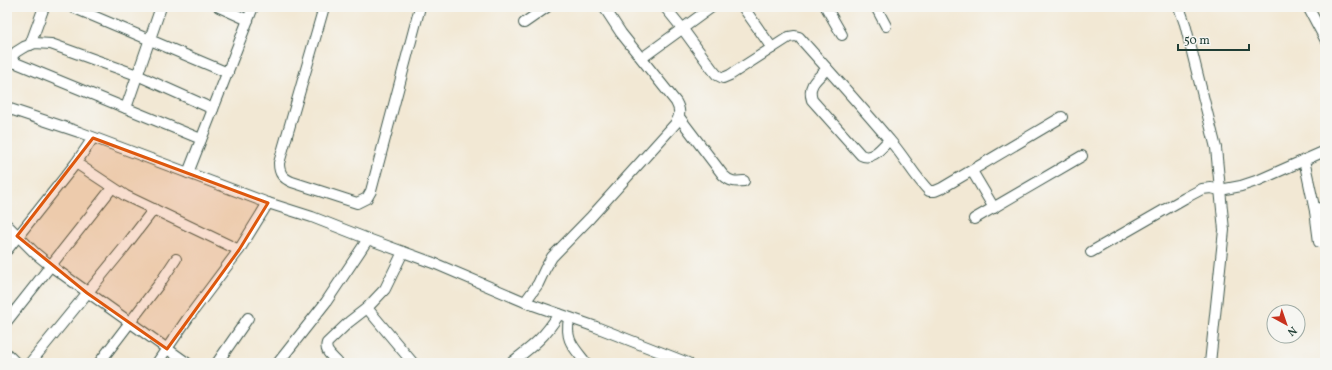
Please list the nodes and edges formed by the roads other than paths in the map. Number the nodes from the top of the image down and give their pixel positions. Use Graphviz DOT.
graph roads {
  1 [pos="44,7"];
  2 [pos="72,7"];
  3 [pos="161,7"];
  4 [pos="219,7"];
  5 [pos="253,7"];
  6 [pos="324,7"];
  7 [pos="420,7"];
  8 [pos="546,7"];
  9 [pos="604,7"];
  10 [pos="665,7"];
  11 [pos="712,7"];
  12 [pos="743,7"];
  13 [pos="826,7"];
  14 [pos="876,7"];
  15 [pos="1179,7"];
  16 [pos="1308,7"];
  17 [pos="248,20"];
  18 [pos="524,23"];
  19 [pos="886,26"];
  20 [pos="682,28"];
  21 [pos="842,35"];
  22 [pos="1325,39"];
  23 [pos="150,40"];
  24 [pos="30,45"];
  25 [pos="772,48"];
  26 [pos="642,58"];
  27 [pos="827,69"];
  28 [pos="228,73"];
  29 [pos="137,75"];
  30 [pos="7,108"];
  31 [pos="126,108"];
  32 [pos="214,110"];
  33 [pos="679,117"];
  34 [pos="1062,118"];
  35 [pos="93,138"];
  36 [pos="201,139"];
  37 [pos="889,140"];
  38 [pos="1325,151"];
  39 [pos="1082,156"];
  40 [pos="1304,160"];
  41 [pos="76,163"];
  42 [pos="972,171"];
  43 [pos="188,173"];
  44 [pos="744,181"];
  45 [pos="112,188"];
  46 [pos="1220,190"];
  47 [pos="268,203"];
  48 [pos="1325,206"];
  49 [pos="994,208"];
  50 [pos="154,209"];
  51 [pos="1315,211"];
  52 [pos="974,219"];
  53 [pos="7,225"];
  54 [pos="17,236"];
  55 [pos="368,239"];
  56 [pos="1319,242"];
  57 [pos="7,250"];
  58 [pos="239,250"];
  59 [pos="403,252"];
  60 [pos="1091,252"];
  61 [pos="176,259"];
  62 [pos="50,266"];
  63 [pos="87,293"];
  64 [pos="525,302"];
  65 [pos="367,308"];
  66 [pos="559,314"];
  67 [pos="248,318"];
  68 [pos="569,318"];
  69 [pos="7,320"];
  70 [pos="130,322"];
  71 [pos="167,349"];
  72 [pos="7,354"];
  73 [pos="16,363"];
  74 [pos="30,363"];
  75 [pos="99,363"];
  76 [pos="157,363"];
  77 [pos="187,363"];
  78 [pos="217,363"];
  79 [pos="278,363"];
  80 [pos="338,363"];
  81 [pos="413,363"];
  82 [pos="511,363"];
  83 [pos="586,363"];
  84 [pos="688,363"];
  85 [pos="1210,363"];
  1 -- 24 [label="street"];
  2 -- 23 [label="street"];
  3 -- 23 [label="street"];
  4 -- 17 [label="street"];
  5 -- 17 [label="street"];
  6 -- 7 [label="street"];
  8 -- 18 [label="street"];
  9 -- 26 [label="street"];
  10 -- 20 [label="street"];
  11 -- 20 [label="street"];
  12 -- 25 [label="street"];
  13 -- 21 [label="street"];
  14 -- 19 [label="street"];
  15 -- 46 [label="street"];
  16 -- 22 [label="street"];
  17 -- 28 [label="street"];
  20 -- 25 [label="street"];
  20 -- 26 [label="street"];
  23 -- 28 [label="street"];
  23 -- 29 [label="street"];
  24 -- 29 [label="street"];
  24 -- 31 [label="street"];
  25 -- 27 [label="street"];
  26 -- 33 [label="street"];
  27 -- 37 [label="street"];
  27 -- 37 [label="street"];
  28 -- 32 [label="street"];
  29 -- 31 [label="street"];
  29 -- 32 [label="street"];
  30 -- 35 [label="street"];
  31 -- 36 [label="street"];
  32 -- 36 [label="street"];
  33 -- 44 [label="street"];
  33 -- 64 [label="street"];
  34 -- 42 [label="street"];
  35 -- 41 [label="street"];
  35 -- 43 [label="street"];
  36 -- 43 [label="street"];
  37 -- 42 [label="street"];
  38 -- 40 [label="street"];
  39 -- 49 [label="street"];
  40 -- 46 [label="street"];
  40 -- 51 [label="street"];
  41 -- 45 [label="street"];
  41 -- 54 [label="street"];
  42 -- 49 [label="street"];
  43 -- 47 [label="street"];
  45 -- 50 [label="street"];
  45 -- 62 [label="street"];
  46 -- 60 [label="street"];
  46 -- 85 [label="street"];
  47 -- 55 [label="street"];
  47 -- 58 [label="street"];
  48 -- 51 [label="street"];
  49 -- 52 [label="street"];
  50 -- 58 [label="street"];
  50 -- 63 [label="street"];
  51 -- 56 [label="street"];
  53 -- 54 [label="street"];
  54 -- 57 [label="street"];
  54 -- 62 [label="street"];
  55 -- 59 [label="street"];
  55 -- 79 [label="street"];
  58 -- 71 [label="street"];
  59 -- 64 [label="street"];
  59 -- 65 [label="street"];
  61 -- 70 [label="street"];
  62 -- 63 [label="street"];
  62 -- 69 [label="street"];
  63 -- 70 [label="street"];
  63 -- 74 [label="street"];
  64 -- 66 [label="street"];
  65 -- 80 [label="street"];
  65 -- 81 [label="street"];
  66 -- 68 [label="street"];
  66 -- 82 [label="street"];
  67 -- 78 [label="street"];
  68 -- 83 [label="street"];
  68 -- 84 [label="street"];
  70 -- 71 [label="street"];
  70 -- 75 [label="street"];
  71 -- 76 [label="street"];
  71 -- 77 [label="street"];
  72 -- 73 [label="street"];
}
